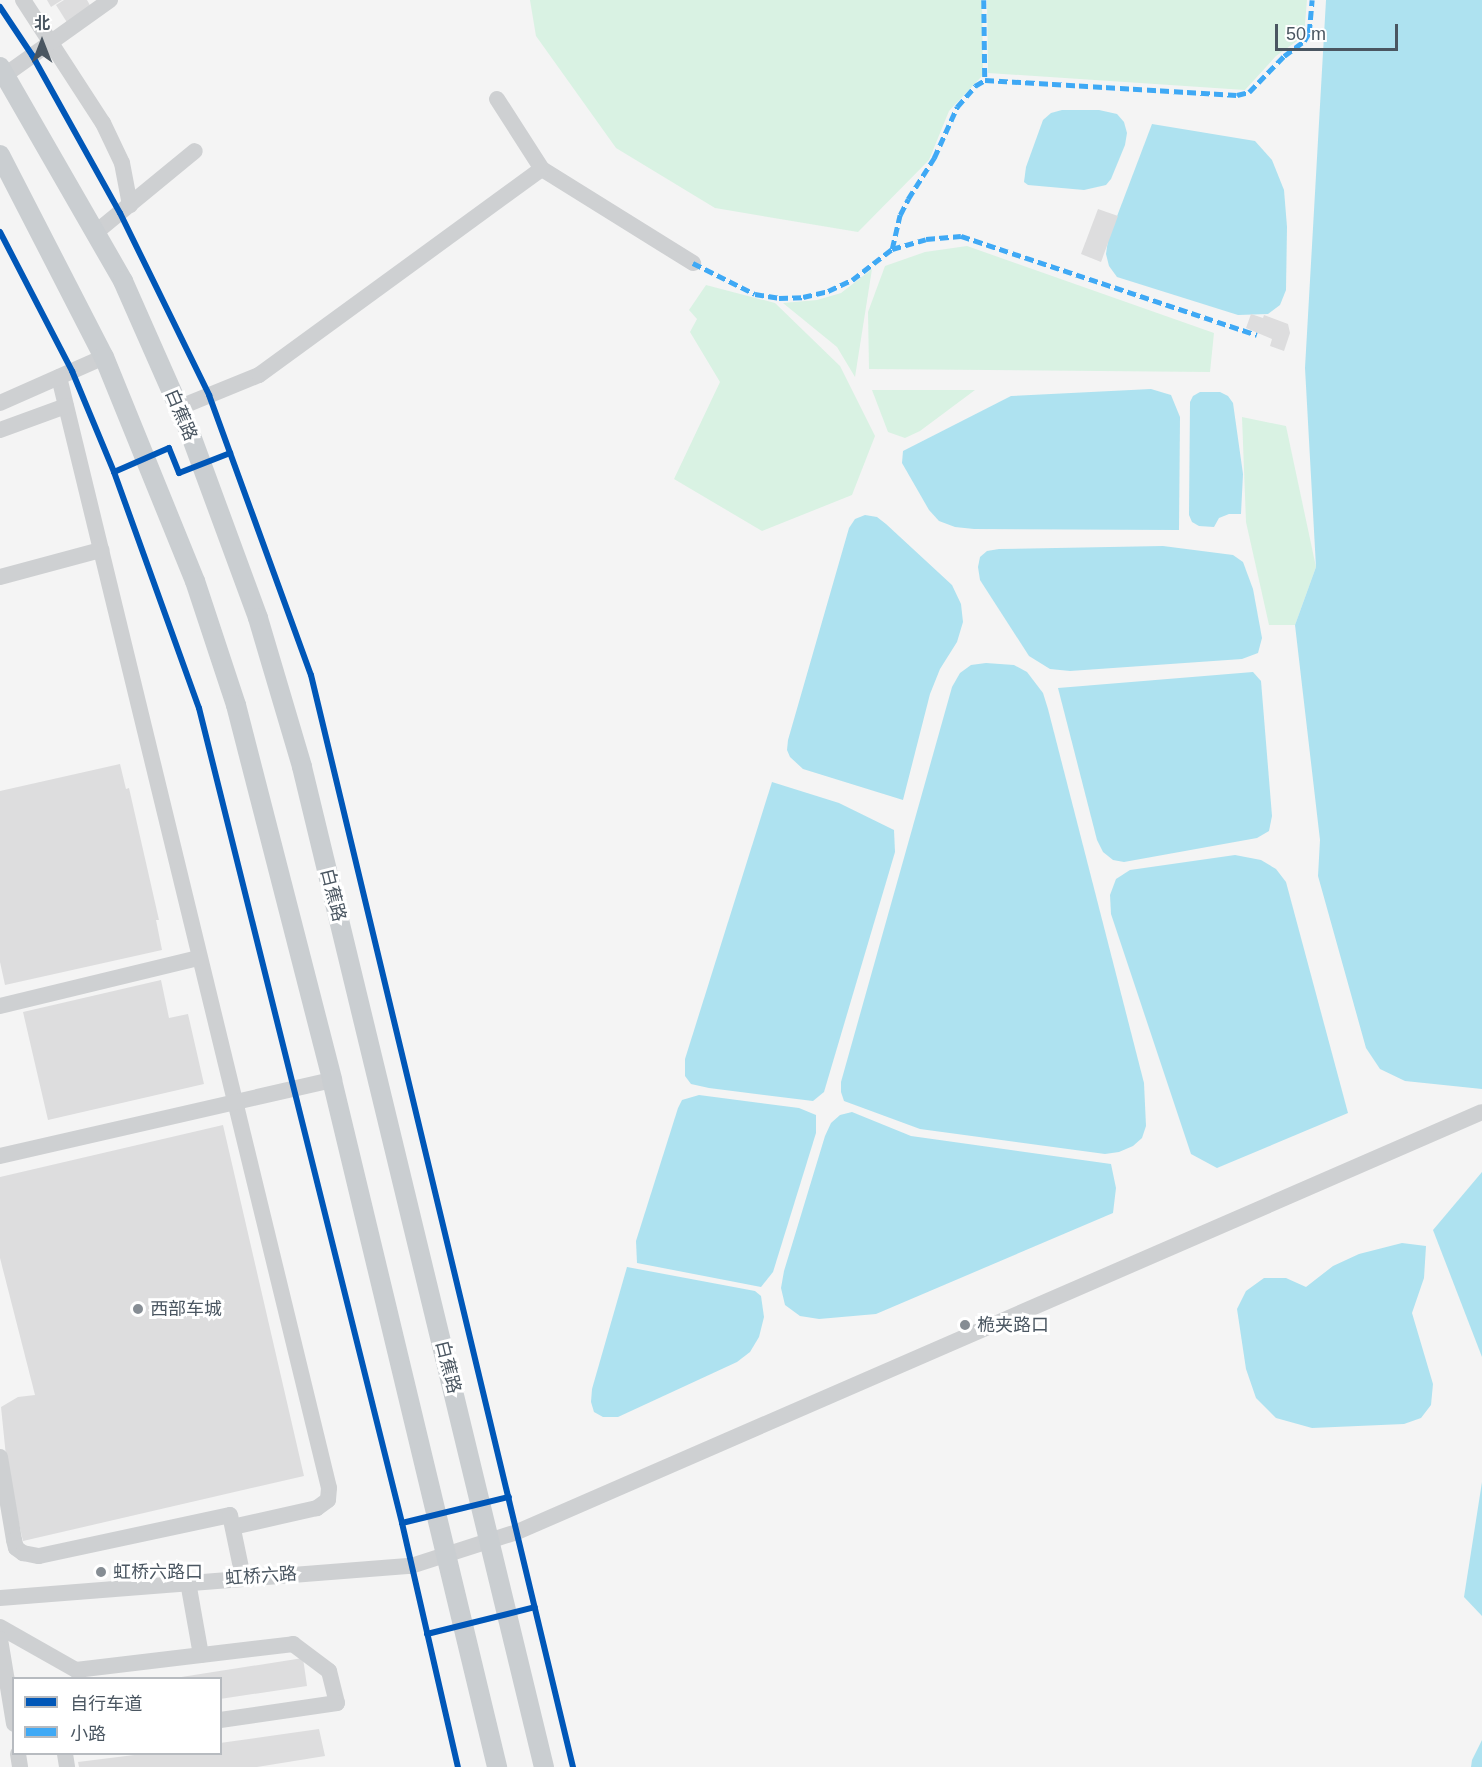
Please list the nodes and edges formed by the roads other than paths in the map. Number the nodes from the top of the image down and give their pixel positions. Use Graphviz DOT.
graph roads {
  1 [pos="22,0"];
  2 [pos="110,0"];
  3 [pos="50,43"];
  4 [pos="3,71"];
  5 [pos="497,99"];
  6 [pos="195,151"];
  7 [pos="2,162"];
  8 [pos="542,169"];
  9 [pos="130,205"];
  10 [pos="95,233"];
  11 [pos="693,263"];
  12 [pos="104,357"];
  13 [pos="59,377"];
  14 [pos="0,403"];
  15 [pos="66,406"];
  16 [pos="178,408"];
  17 [pos="0,430"];
  18 [pos="101,550"];
  19 [pos="0,576"];
  20 [pos="200,958"];
  21 [pos="0,1006"];
  22 [pos="332,1080"];
  23 [pos="234,1101"];
  24 [pos="1482,1112"];
  25 [pos="0,1156"];
  26 [pos="0,1457"];
  27 [pos="233,1527"];
  28 [pos="490,1541"];
  29 [pos="447,1554"];
  30 [pos="243,1578"];
  31 [pos="188,1582"];
  32 [pos="0,1598"];
  33 [pos="0,1627"];
  34 [pos="0,1639"];
  35 [pos="201,1655"];
  36 [pos="73,1674"];
  37 [pos="12,1712"];
  38 [pos="222,1720"];
  39 [pos="497,1767"];
  40 [pos="544,1767"];
  1 -- 3 [label="street"];
  2 -- 3 [label="street"];
  3 -- 4 [label="street"];
  3 -- 9 [label="street"];
  4 -- 10 [label="main road, 白蕉路"];
  5 -- 8 [label="street"];
  6 -- 9 [label="street"];
  7 -- 12 [label="main road"];
  8 -- 11 [label="street"];
  8 -- 16 [label="street"];
  9 -- 10 [label="street"];
  10 -- 16 [label="main road, 白蕉路"];
  12 -- 13 [label="street"];
  12 -- 22 [label="main road"];
  13 -- 14 [label="street"];
  13 -- 15 [label="street"];
  15 -- 17 [label="street"];
  15 -- 18 [label="street"];
  16 -- 28 [label="main road, 白蕉路"];
  18 -- 19 [label="street"];
  18 -- 20 [label="street"];
  20 -- 21 [label="street"];
  20 -- 23 [label="street"];
  22 -- 23 [label="street"];
  22 -- 29 [label="main road"];
  23 -- 25 [label="street"];
  23 -- 27 [label="street"];
  24 -- 28 [label="street, 虹桥六路"];
  26 -- 27 [label="street"];
  27 -- 30 [label="street"];
  28 -- 29 [label="street, 虹桥六路"];
  28 -- 40 [label="main road, 白蕉路"];
  29 -- 30 [label="street, 虹桥六路"];
  29 -- 39 [label="main road"];
  30 -- 31 [label="street, 虹桥六路"];
  31 -- 32 [label="street, 虹桥六路"];
  31 -- 35 [label="street"];
  33 -- 36 [label="street"];
  34 -- 37 [label="street"];
  35 -- 36 [label="street"];
  35 -- 38 [label="street"];
}
